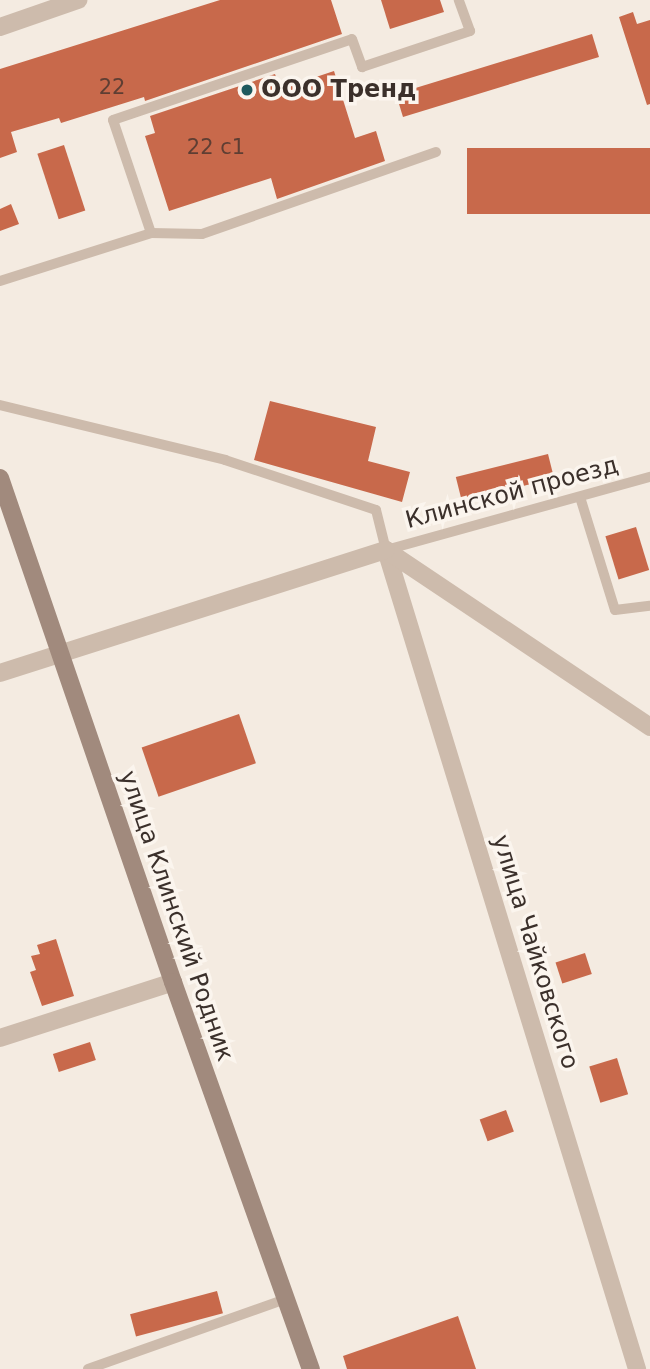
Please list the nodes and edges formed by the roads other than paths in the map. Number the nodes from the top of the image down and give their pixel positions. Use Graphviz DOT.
graph roads {
  1 [pos="78,0"];
  2 [pos="459,0"];
  3 [pos="0,27"];
  4 [pos="436,152"];
  5 [pos="151,233"];
  6 [pos="0,281"];
  7 [pos="0,405"];
  8 [pos="650,477"];
  9 [pos="0,478"];
  10 [pos="580,497"];
  11 [pos="386,550"];
  12 [pos="650,606"];
  13 [pos="59,653"];
  14 [pos="0,673"];
  15 [pos="650,727"];
  16 [pos="173,982"];
  17 [pos="0,1038"];
  18 [pos="286,1299"];
  19 [pos="88,1369"];
  20 [pos="311,1369"];
  21 [pos="637,1369"];
  1 -- 3 [label="street"];
  2 -- 5 [label="lane"];
  4 -- 5 [label="lane"];
  5 -- 6 [label="lane"];
  7 -- 11 [label="lane"];
  8 -- 10 [label="lane, Клинской проезд"];
  9 -- 13 [label="main road, улица Клинский Родник"];
  10 -- 11 [label="lane, Клинской проезд"];
  10 -- 12 [label="lane"];
  11 -- 13 [label="street"];
  11 -- 15 [label="street"];
  11 -- 21 [label="street, улица Чайковского"];
  13 -- 14 [label="street"];
  13 -- 16 [label="main road, улица Клинский Родник"];
  16 -- 17 [label="street"];
  16 -- 18 [label="main road, улица Клинский Родник"];
  18 -- 19 [label="lane"];
  18 -- 20 [label="main road, улица Клинский Родник"];
}
